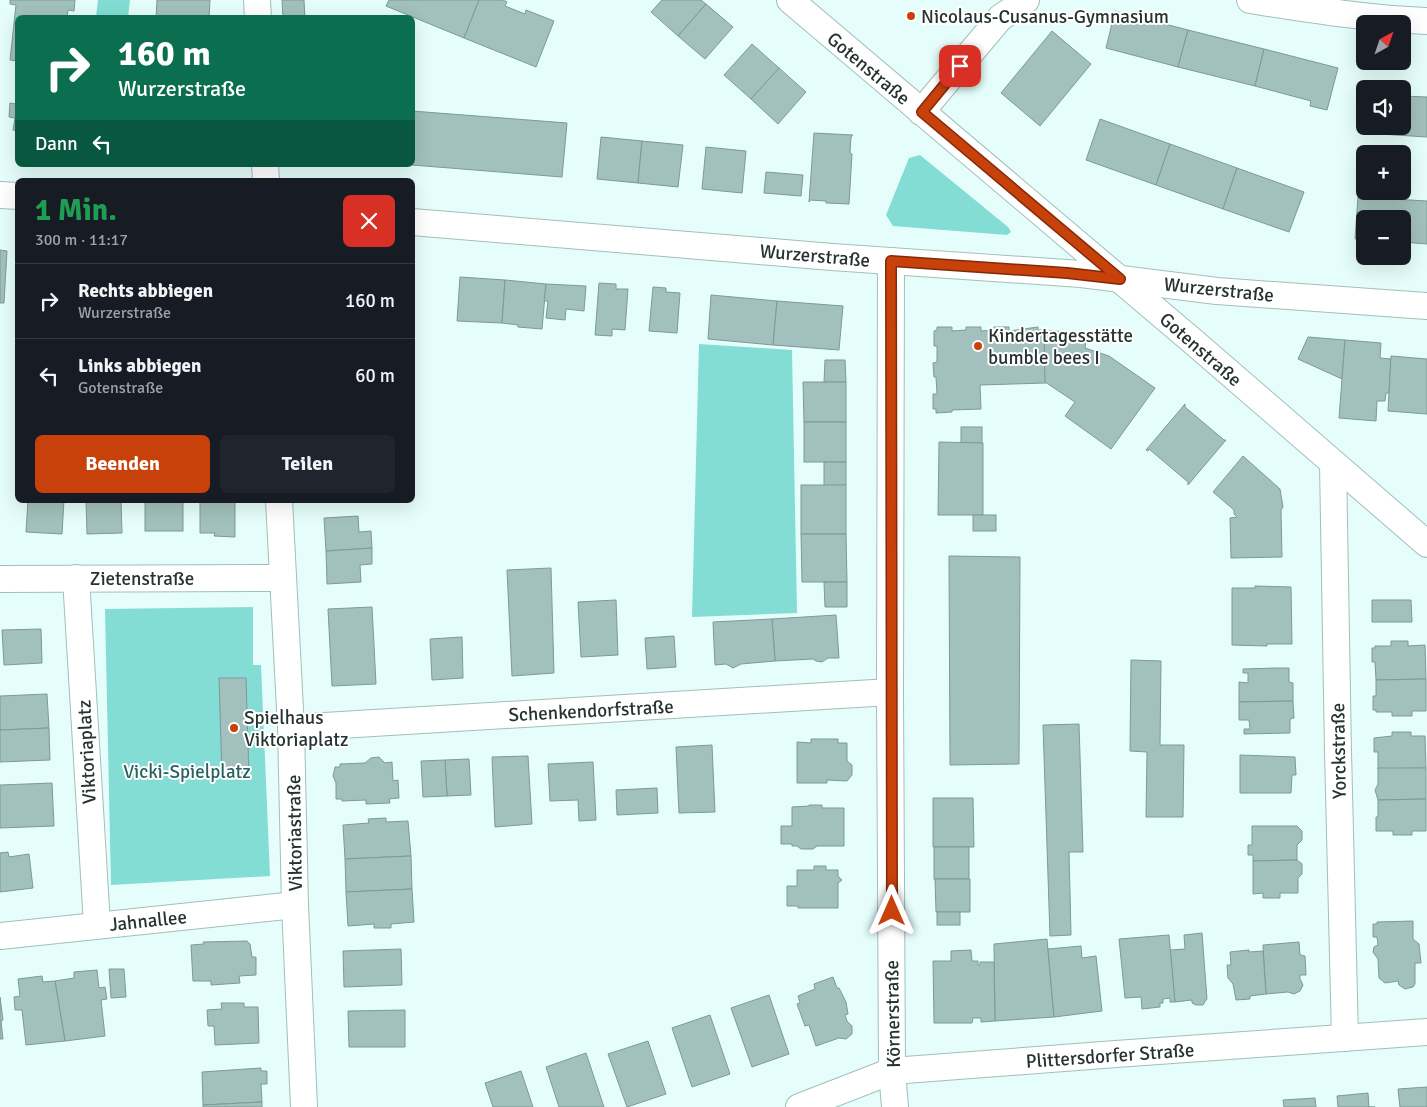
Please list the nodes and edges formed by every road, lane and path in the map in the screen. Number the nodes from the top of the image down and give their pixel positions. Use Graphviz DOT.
graph roads {
  1 [pos="257,0"];
  2 [pos="790,0"];
  3 [pos="1026,0"];
  4 [pos="1250,0"];
  5 [pos="258,15"];
  6 [pos="1427,21"];
  7 [pos="922,112"];
  8 [pos="0,195"];
  9 [pos="15,196"];
  10 [pos="415,222"];
  11 [pos="891,261"];
  12 [pos="1120,279"];
  13 [pos="1427,306"];
  14 [pos="1333,464"];
  15 [pos="279,503"];
  16 [pos="1427,544"];
  17 [pos="76,578"];
  18 [pos="283,578"];
  19 [pos="0,579"];
  20 [pos="890,692"];
  21 [pos="291,728"];
  22 [pos="295,905"];
  23 [pos="97,925"];
  24 [pos="0,936"];
  25 [pos="1427,1032"];
  26 [pos="1345,1038"];
  27 [pos="892,1071"];
  28 [pos="304,1107"];
  29 [pos="799,1107"];
  30 [pos="894,1107"];
  1 -- 5 [label="street"];
  2 -- 7 [label="street, Gotenstraße"];
  3 -- 7 [label="street"];
  4 -- 6 [label="street"];
  7 -- 12 [label="street, Gotenstraße"];
  8 -- 9 [label="street"];
  10 -- 11 [label="street, Wurzerstraße"];
  11 -- 12 [label="street, Wurzerstraße"];
  11 -- 20 [label="street, Körnerstraße"];
  12 -- 13 [label="street, Wurzerstraße"];
  12 -- 14 [label="street, Gotenstraße"];
  14 -- 16 [label="street, Gotenstraße"];
  14 -- 26 [label="street, Yorckstraße"];
  15 -- 18 [label="street, Viktoriastraße"];
  17 -- 18 [label="street, Zietenstraße"];
  17 -- 19 [label="street, Zietenstraße"];
  17 -- 23 [label="street, Viktoriaplatz"];
  18 -- 21 [label="street, Viktoriastraße"];
  20 -- 21 [label="street, Schenkendorfstraße"];
  20 -- 27 [label="street, Körnerstraße"];
  21 -- 22 [label="street, Viktoriastraße"];
  22 -- 23 [label="street, Jahnallee"];
  22 -- 28 [label="street, Viktoriastraße"];
  23 -- 24 [label="street, Jahnallee"];
  25 -- 26 [label="street, Plittersdorfer Straße"];
  26 -- 27 [label="street, Plittersdorfer Straße"];
  27 -- 29 [label="street, Plittersdorfer Straße"];
  27 -- 30 [label="street, Körnerstraße"];
}
